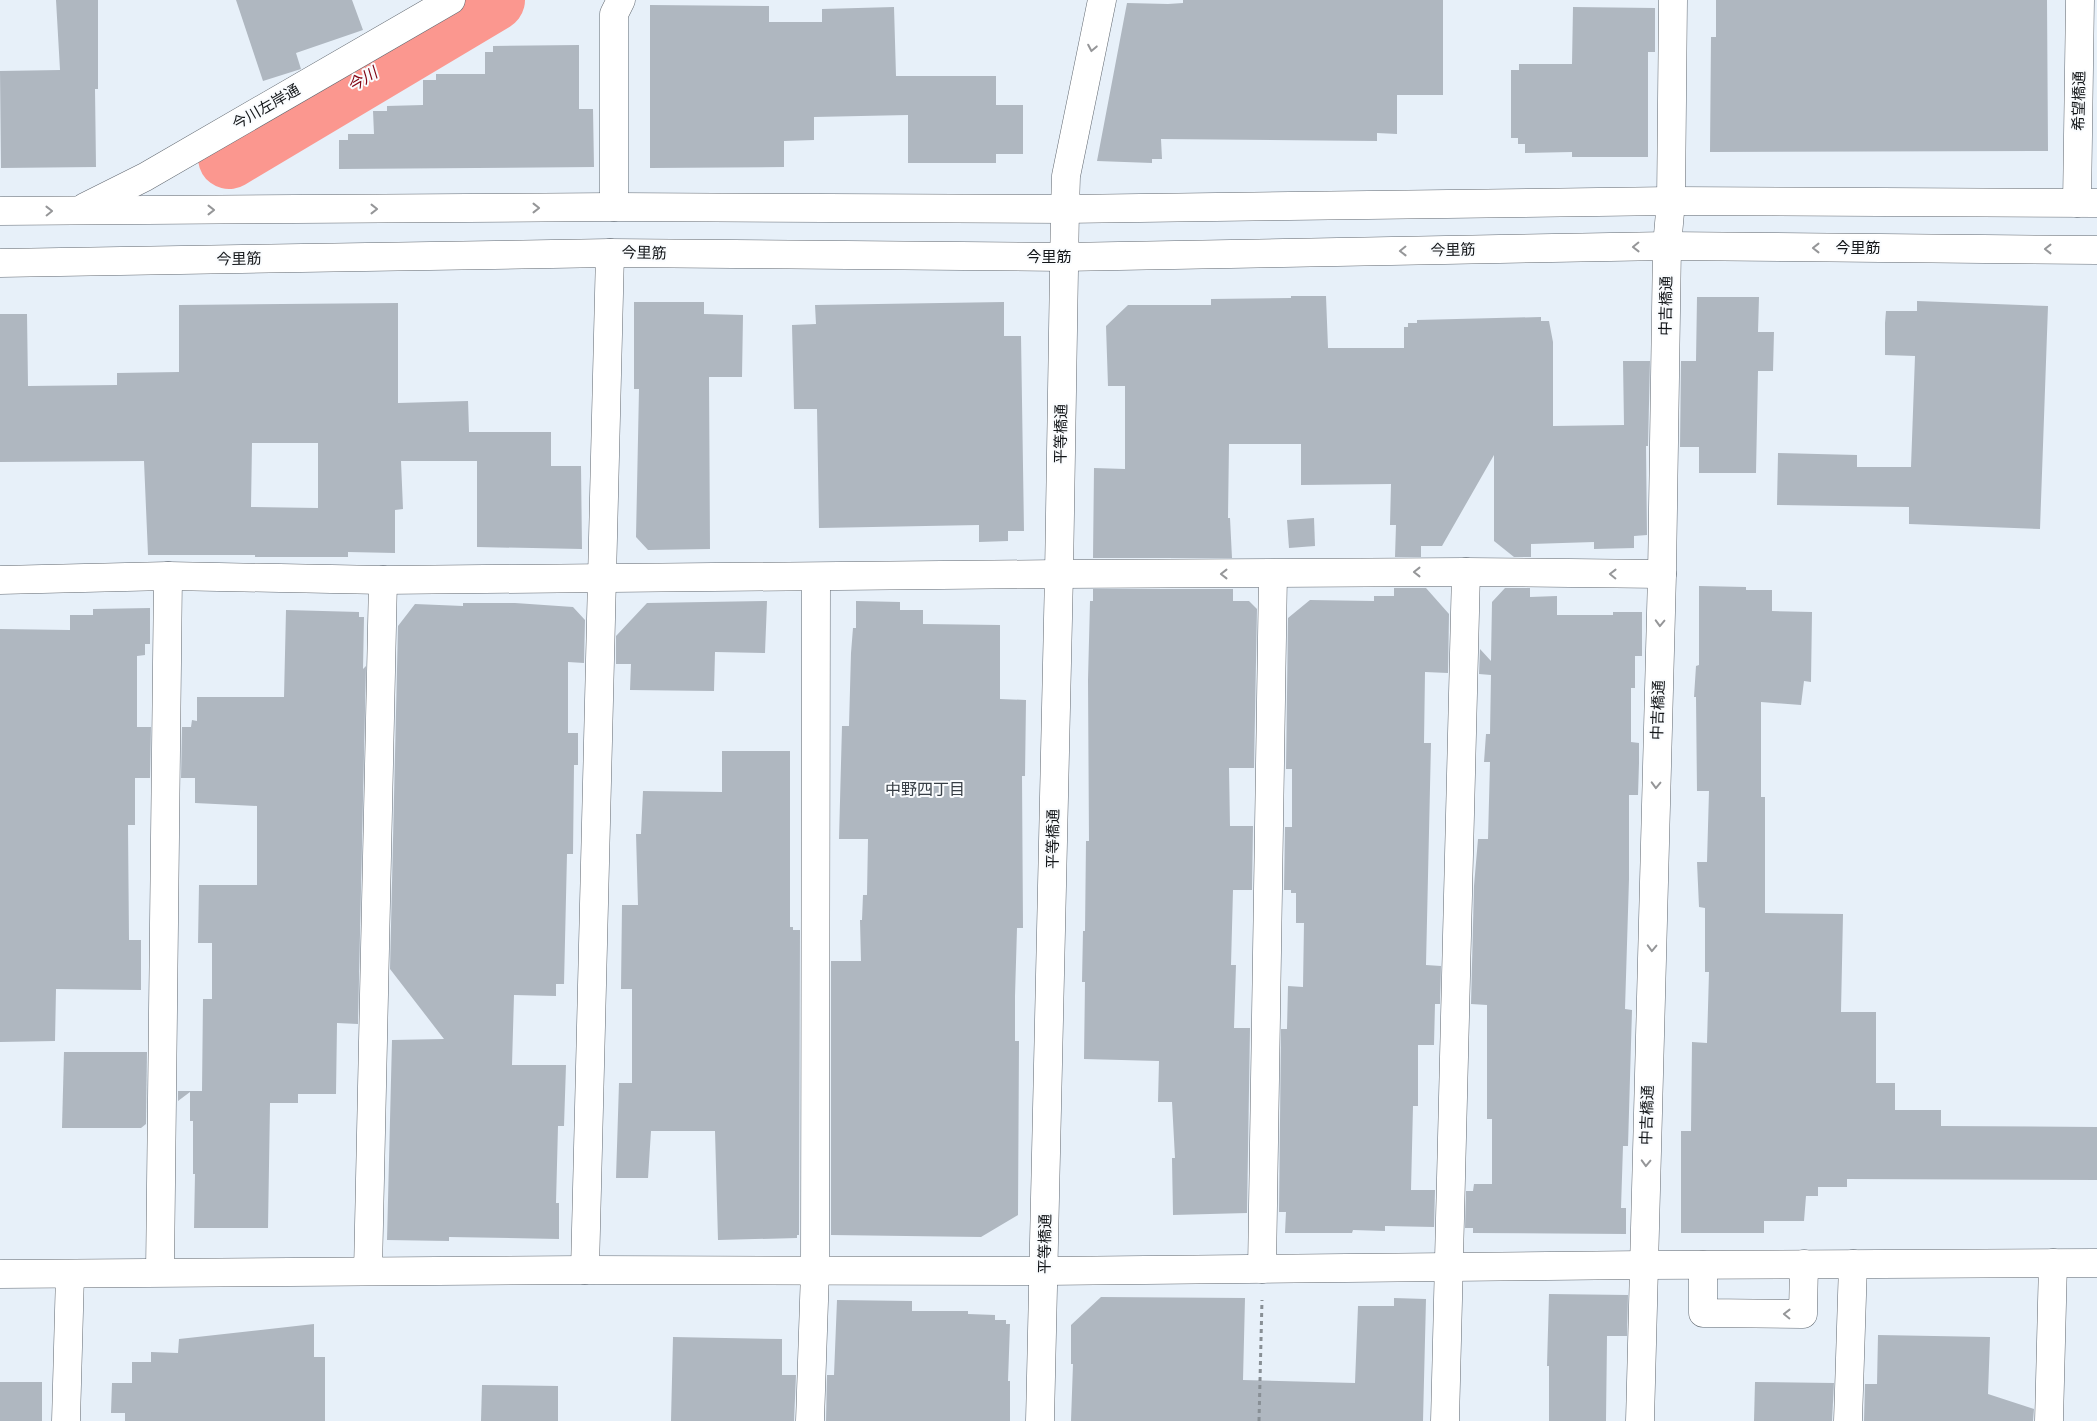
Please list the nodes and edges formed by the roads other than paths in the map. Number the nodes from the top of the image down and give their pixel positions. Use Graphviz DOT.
graph roads {
  1 [pos="451,0"];
  2 [pos="621,0"];
  3 [pos="1102,0"];
  4 [pos="1673,0"];
  5 [pos="2080,0"];
  6 [pos="1671,201"];
  7 [pos="2087,203"];
  8 [pos="614,207"];
  9 [pos="1065,209"];
  10 [pos="78,210"];
  11 [pos="0,212"];
  12 [pos="1667,246"];
  13 [pos="2097,250"];
  14 [pos="610,253"];
  15 [pos="1063,257"];
  16 [pos="0,263"];
  17 [pos="1466,572"];
  18 [pos="1059,574"];
  19 [pos="1273,574"];
  20 [pos="1662,574"];
  21 [pos="168,576"];
  22 [pos="816,577"];
  23 [pos="603,579"];
  24 [pos="0,580"];
  25 [pos="383,580"];
  26 [pos="2053,1263"];
  27 [pos="2097,1263"];
  28 [pos="1804,1264"];
  29 [pos="1853,1264"];
  30 [pos="1643,1265"];
  31 [pos="1704,1265"];
  32 [pos="1449,1268"];
  33 [pos="1262,1269"];
  34 [pos="585,1270"];
  35 [pos="368,1271"];
  36 [pos="815,1271"];
  37 [pos="1044,1271"];
  38 [pos="160,1272"];
  39 [pos="0,1274"];
  40 [pos="70,1274"];
  41 [pos="66,1421"];
  42 [pos="810,1421"];
  43 [pos="1040,1421"];
  44 [pos="1445,1421"];
  45 [pos="1640,1421"];
  46 [pos="1848,1421"];
  47 [pos="2049,1421"];
  1 -- 10 [label="street, 今川左岸通"];
  2 -- 8 [label="street"];
  3 -- 9 [label="street, one-way"];
  4 -- 6 [label="street, 中吉橋通"];
  5 -- 7 [label="street, 希望橋通"];
  6 -- 7 [label="street"];
  6 -- 9 [label="street"];
  6 -- 12 [label="street, 中吉橋通"];
  8 -- 9 [label="street"];
  10 -- 8 [label="street, one-way"];
  9 -- 15 [label="street, 平等橋通"];
  11 -- 10 [label="street, one-way"];
  13 -- 12 [label="street, 今里筋, one-way"];
  12 -- 15 [label="street, 今里筋, one-way"];
  12 -- 20 [label="street, 中吉橋通"];
  14 -- 15 [label="street, 今里筋"];
  14 -- 16 [label="street, 今里筋"];
  14 -- 23 [label="street"];
  15 -- 18 [label="street, 平等橋通"];
  17 -- 19 [label="street, one-way"];
  20 -- 17 [label="street, one-way"];
  17 -- 32 [label="street"];
  19 -- 18 [label="street, one-way"];
  18 -- 22 [label="street"];
  18 -- 37 [label="street, 平等橋通"];
  19 -- 33 [label="street"];
  20 -- 30 [label="street, 中吉橋通, one-way"];
  21 -- 24 [label="street"];
  21 -- 25 [label="street"];
  21 -- 38 [label="street"];
  22 -- 23 [label="street"];
  22 -- 36 [label="street"];
  23 -- 25 [label="street"];
  23 -- 34 [label="street"];
  25 -- 35 [label="street"];
  26 -- 27 [label="street"];
  26 -- 29 [label="street"];
  26 -- 47 [label="street"];
  28 -- 29 [label="street"];
  28 -- 31 [label="street"];
  28 -- 31 [label="street, one-way"];
  29 -- 46 [label="street"];
  30 -- 31 [label="street"];
  30 -- 32 [label="street"];
  30 -- 45 [label="street, 中吉橋通"];
  32 -- 33 [label="street"];
  32 -- 44 [label="street"];
  33 -- 37 [label="street"];
  34 -- 35 [label="street"];
  34 -- 36 [label="street"];
  35 -- 38 [label="street"];
  36 -- 37 [label="street"];
  36 -- 42 [label="street"];
  37 -- 43 [label="street, 平等橋通"];
  38 -- 40 [label="street"];
  39 -- 40 [label="street"];
  40 -- 41 [label="street"];
}
